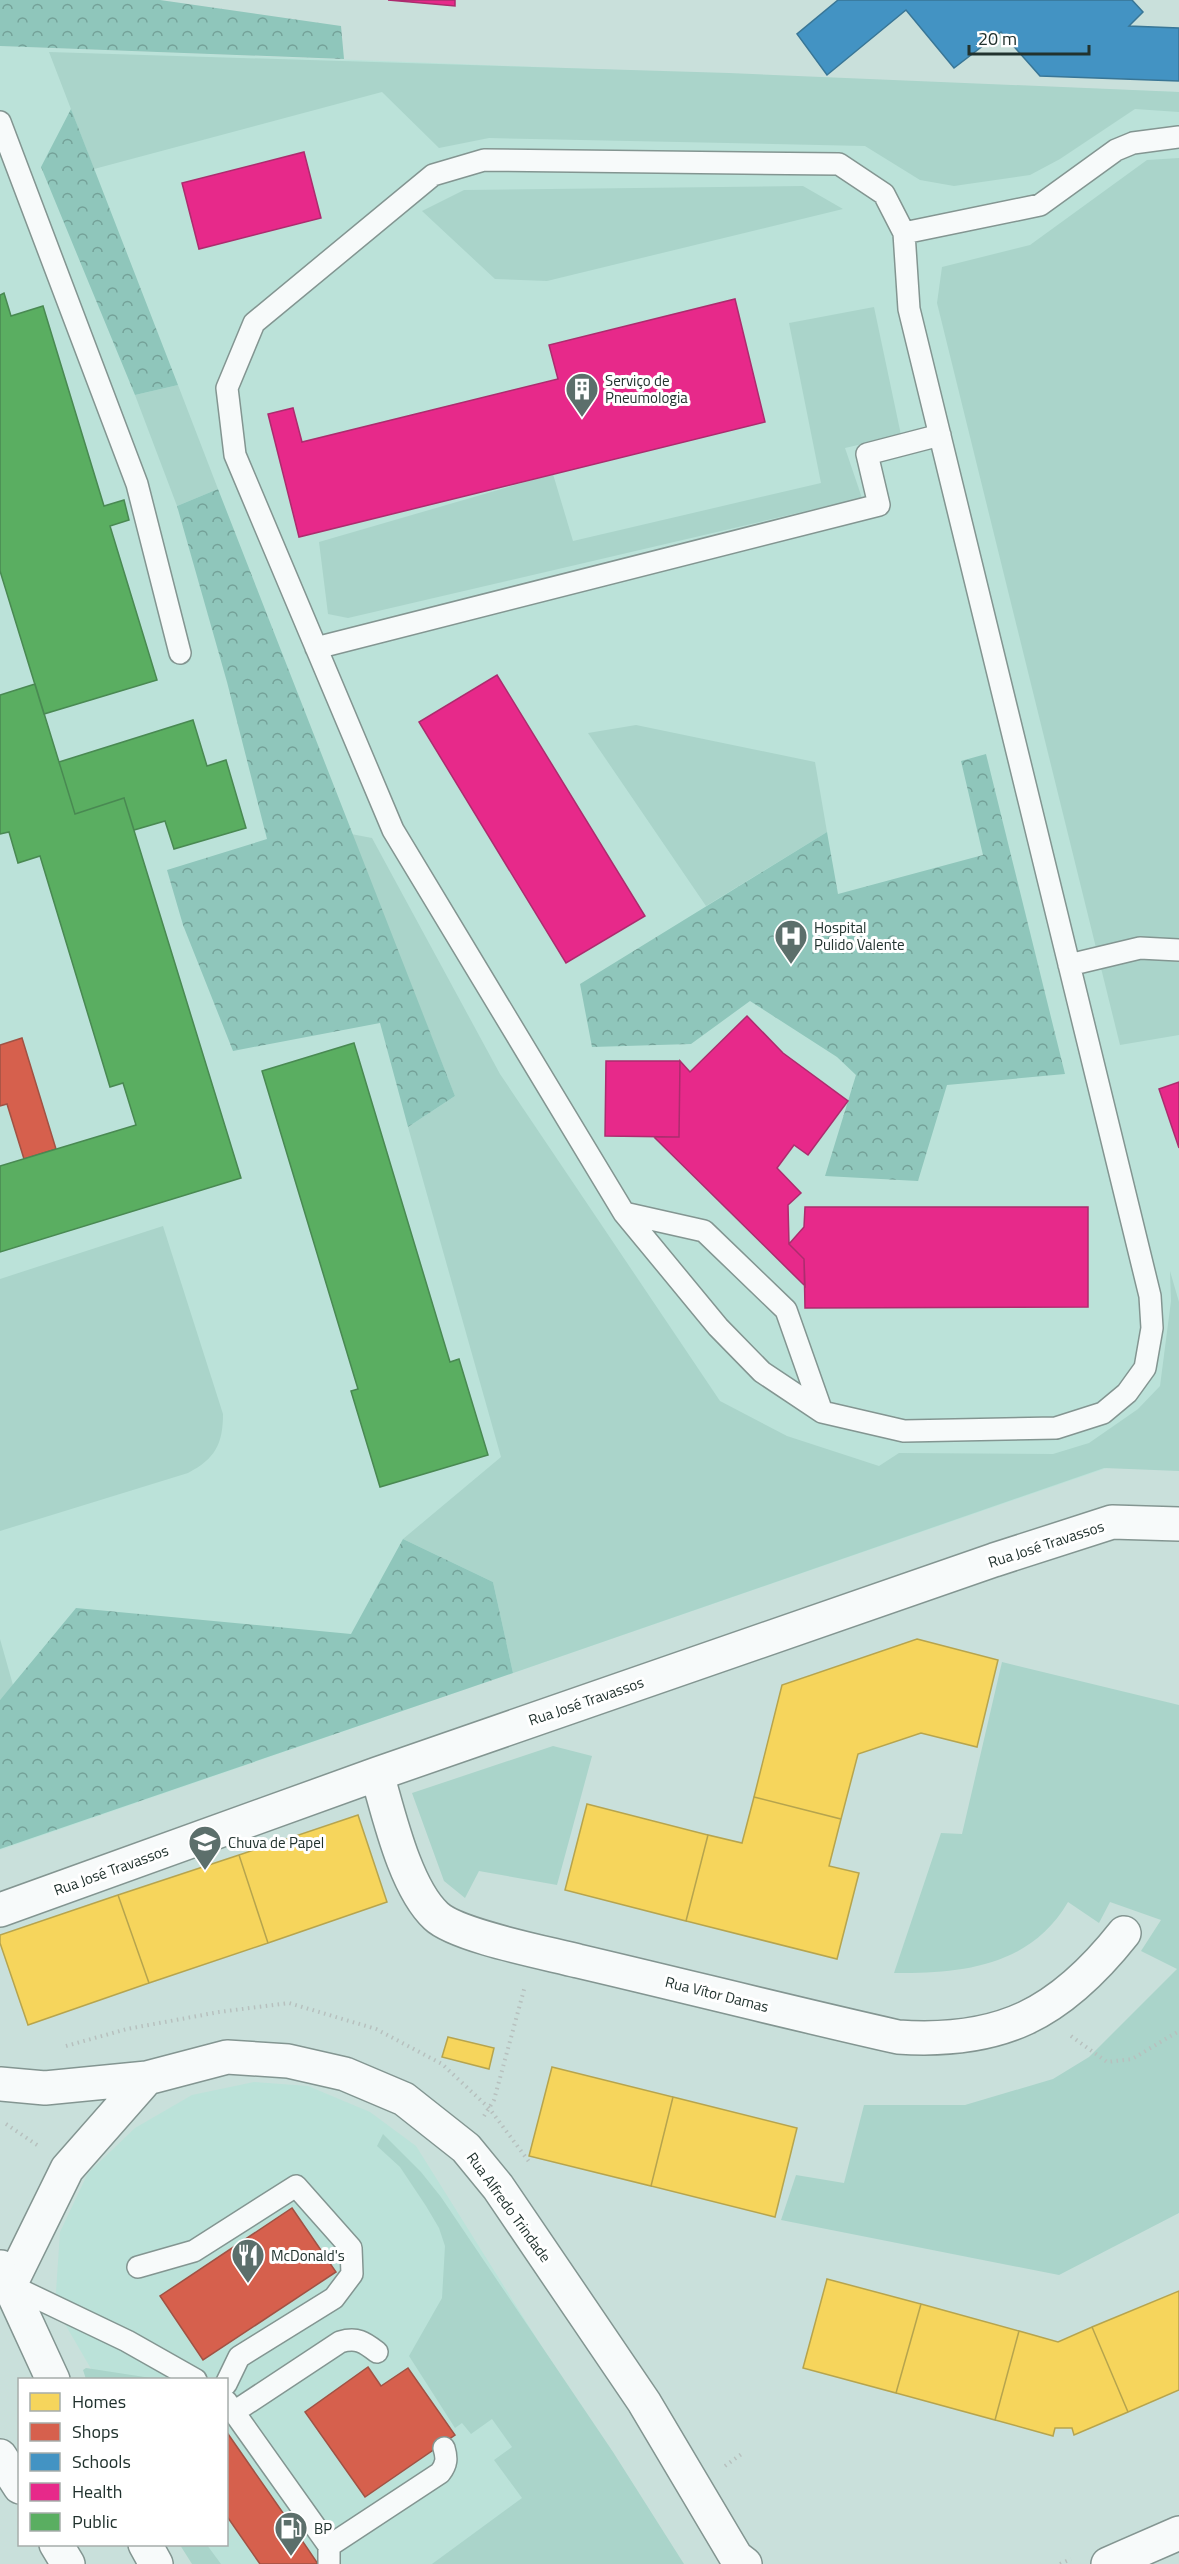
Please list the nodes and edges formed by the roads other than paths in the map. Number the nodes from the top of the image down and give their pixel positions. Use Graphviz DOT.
graph roads {
  1 [pos="0,122"];
  2 [pos="1179,136"];
  3 [pos="904,233"];
  4 [pos="940,435"];
  5 [pos="316,648"];
  6 [pos="180,653"];
  7 [pos="1179,950"];
  8 [pos="1069,964"];
  9 [pos="624,1214"];
  10 [pos="822,1412"];
  11 [pos="1179,1524"];
  12 [pos="377,1774"];
  13 [pos="0,1910"];
  14 [pos="1124,1933"];
  15 [pos="147,2078"];
  16 [pos="0,2084"];
  17 [pos="138,2267"];
  18 [pos="3,2274"];
  19 [pos="377,2352"];
  20 [pos="53,2378"];
  21 [pos="194,2378"];
  22 [pos="228,2380"];
  23 [pos="230,2406"];
  24 [pos="444,2448"];
  25 [pos="0,2456"];
  26 [pos="18,2484"];
  27 [pos="1179,2533"];
  28 [pos="57,2546"];
  29 [pos="146,2546"];
  30 [pos="329,2555"];
  31 [pos="739,2562"];
  32 [pos="68,2564"];
  33 [pos="156,2564"];
  34 [pos="1108,2564"];
  1 -- 6 [label="lane"];
  2 -- 3 [label="lane"];
  3 -- 4 [label="lane"];
  3 -- 5 [label="lane"];
  4 -- 5 [label="lane"];
  4 -- 8 [label="lane"];
  5 -- 9 [label="lane"];
  7 -- 8 [label="lane"];
  8 -- 10 [label="lane"];
  9 -- 10 [label="lane"];
  9 -- 10 [label="lane"];
  11 -- 12 [label="main road, Rua José Travassos"];
  12 -- 13 [label="main road, Rua José Travassos"];
  12 -- 14 [label="main road, Rua Vítor Damas"];
  15 -- 16 [label="main road, Rua Alfredo Trindade"];
  15 -- 18 [label="main road"];
  15 -- 31 [label="main road, Rua Alfredo Trindade"];
  17 -- 22 [label="lane"];
  18 -- 20 [label="main road"];
  18 -- 21 [label="lane"];
  19 -- 23 [label="lane"];
  23 -- 30 [label="lane"];
  24 -- 30 [label="lane"];
  25 -- 26 [label="main road"];
  27 -- 34 [label="main road"];
  28 -- 32 [label="main road"];
  29 -- 33 [label="main road"];
}
